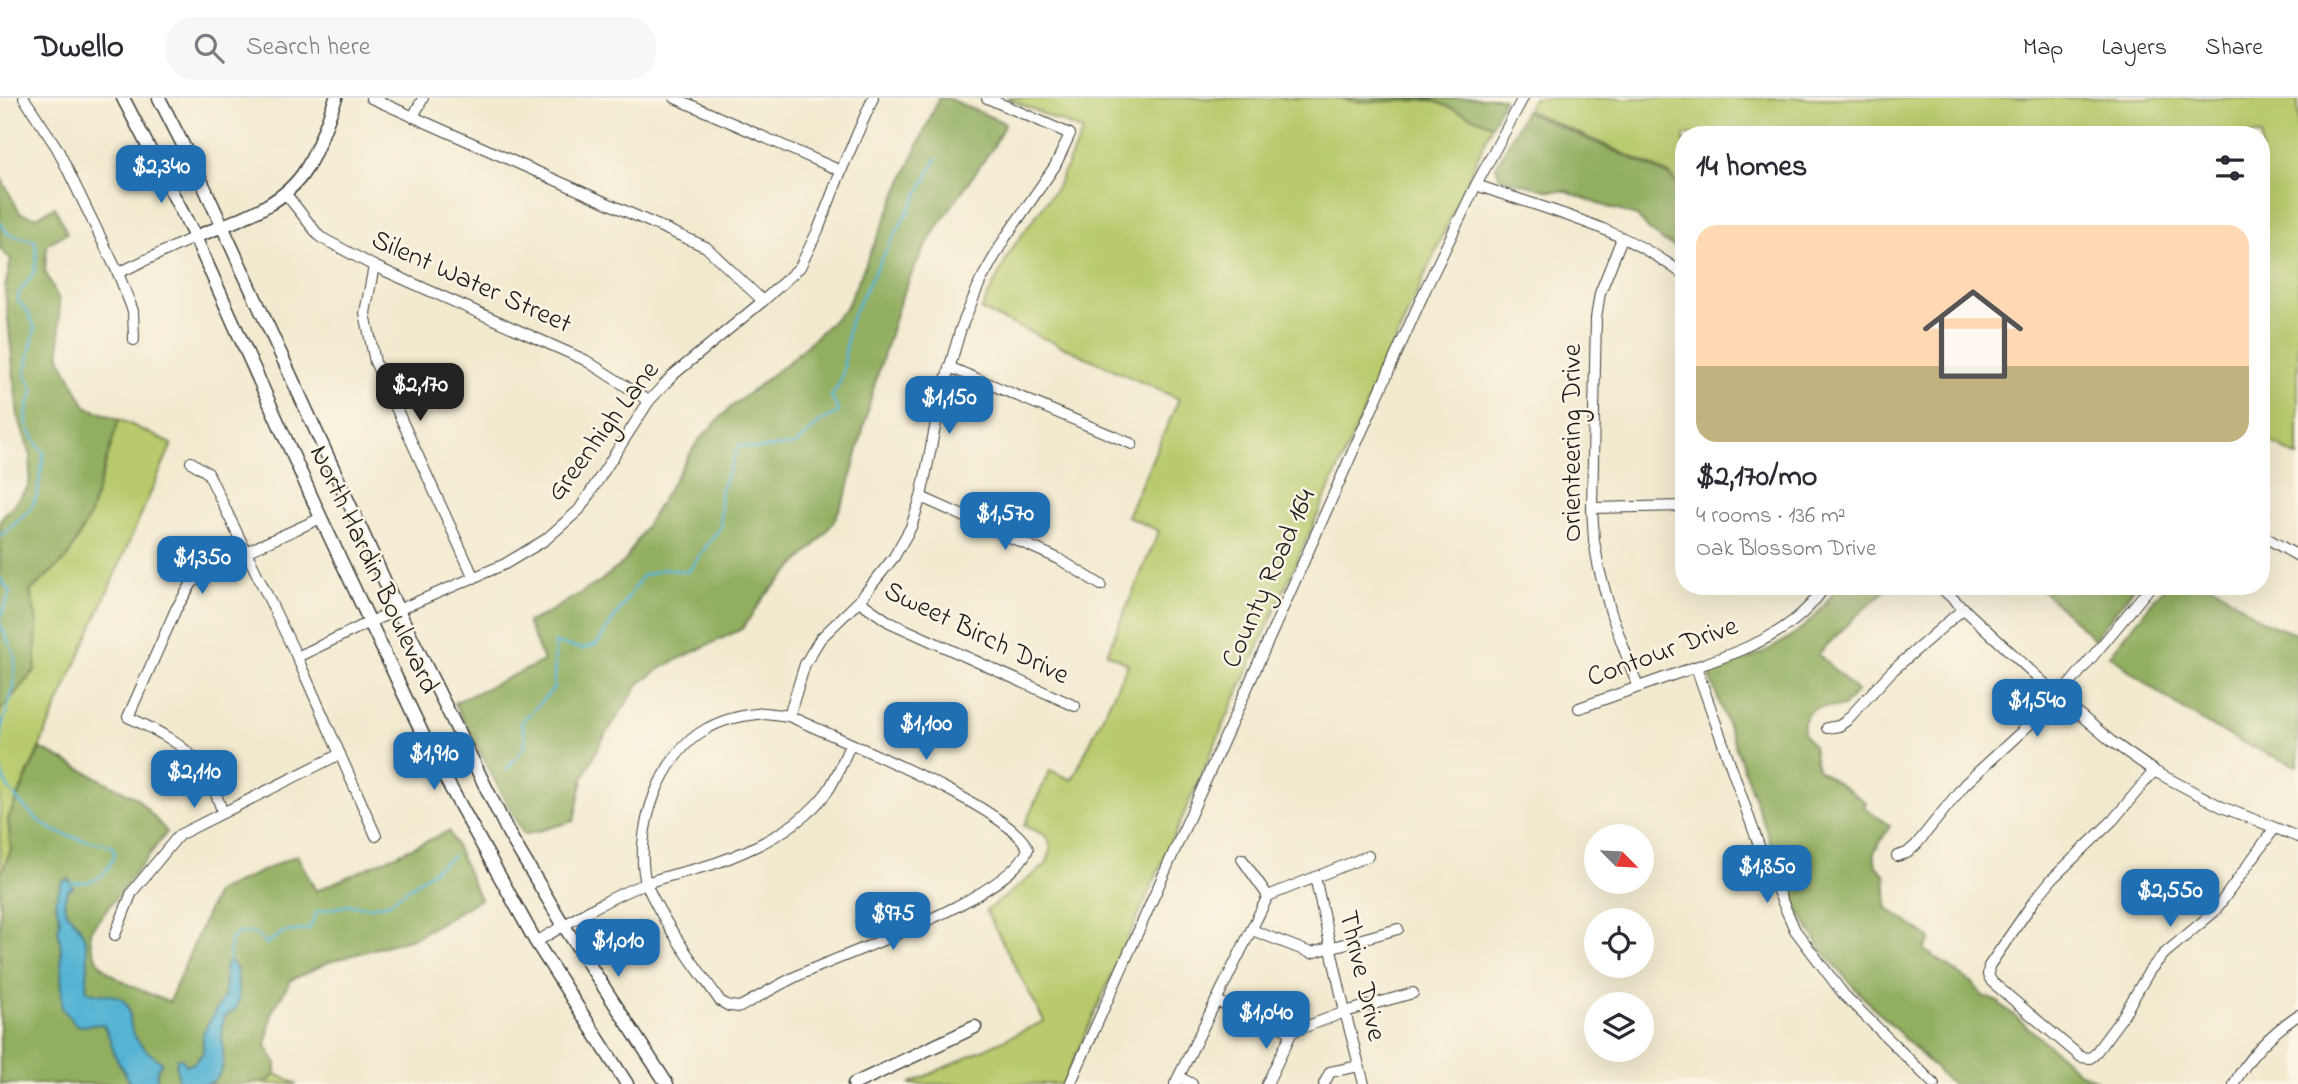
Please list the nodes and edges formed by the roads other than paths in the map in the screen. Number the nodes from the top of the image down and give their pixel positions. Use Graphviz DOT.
graph roads {
  1 [pos="24,98"];
  2 [pos="123,98"];
  3 [pos="159,98"];
  4 [pos="336,98"];
  5 [pos="372,98"];
  6 [pos="423,98"];
  7 [pos="675,98"];
  8 [pos="873,98"];
  9 [pos="987,98"];
  10 [pos="1523,98"];
  11 [pos="413,117"];
  12 [pos="841,171"];
  13 [pos="1476,185"];
  14 [pos="285,193"];
  15 [pos="222,226"];
  16 [pos="195,236"];
  17 [pos="1622,239"];
  18 [pos="374,266"];
  19 [pos="1675,269"];
  20 [pos="118,273"];
  21 [pos="763,301"];
  22 [pos="134,340"];
  23 [pos="949,367"];
  24 [pos="649,401"];
  25 [pos="1132,444"];
  26 [pos="191,463"];
  27 [pos="921,497"];
  28 [pos="1675,506"];
  29 [pos="1592,508"];
  30 [pos="321,518"];
  31 [pos="2270,540"];
  32 [pos="246,550"];
  33 [pos="2298,556"];
  34 [pos="474,578"];
  35 [pos="1101,585"];
  36 [pos="1818,595"];
  37 [pos="1949,595"];
  38 [pos="2144,595"];
  39 [pos="859,601"];
  40 [pos="1964,608"];
  41 [pos="398,610"];
  42 [pos="370,622"];
  43 [pos="298,657"];
  44 [pos="1696,667"];
  45 [pos="1638,687"];
  46 [pos="2059,697"];
  47 [pos="1075,706"];
  48 [pos="1579,708"];
  49 [pos="789,716"];
  50 [pos="1826,728"];
  51 [pos="850,745"];
  52 [pos="340,754"];
  53 [pos="2154,771"];
  54 [pos="223,813"];
  55 [pos="2274,829"];
  56 [pos="376,836"];
  57 [pos="2298,837"];
  58 [pos="1368,856"];
  59 [pos="1897,856"];
  60 [pos="1242,859"];
  61 [pos="1315,877"];
  62 [pos="646,883"];
  63 [pos="1268,896"];
  64 [pos="564,926"];
  65 [pos="1398,929"];
  66 [pos="1252,930"];
  67 [pos="115,934"];
  68 [pos="536,943"];
  69 [pos="1331,949"];
  70 [pos="1413,993"];
  71 [pos="1216,1001"];
  72 [pos="1345,1012"];
  73 [pos="2298,1015"];
  74 [pos="975,1027"];
  75 [pos="1292,1032"];
  76 [pos="1359,1066"];
  77 [pos="1177,1081"];
  78 [pos="627,1084"];
  79 [pos="667,1084"];
  80 [pos="854,1084"];
  81 [pos="1070,1084"];
  82 [pos="1192,1084"];
  83 [pos="1267,1084"];
  84 [pos="1324,1084"];
  85 [pos="1364,1084"];
  86 [pos="1934,1084"];
  87 [pos="2234,1084"];
  1 -- 20 [label="street"];
  2 -- 16 [label="street, North Hardin Boulevard"];
  3 -- 15 [label="street, North Hardin Boulevard"];
  4 -- 14 [label="street"];
  5 -- 11 [label="street"];
  6 -- 11 [label="street"];
  7 -- 12 [label="street"];
  8 -- 12 [label="street, Greenhigh Lane"];
  9 -- 23 [label="street"];
  10 -- 13 [label="street, County Road 164"];
  11 -- 21 [label="street"];
  12 -- 21 [label="street, Greenhigh Lane"];
  13 -- 17 [label="street"];
  13 -- 81 [label="street, County Road 164"];
  14 -- 15 [label="street"];
  14 -- 18 [label="street, Silent Water Street"];
  15 -- 16 [label="street"];
  15 -- 41 [label="street, North Hardin Boulevard"];
  16 -- 20 [label="street"];
  16 -- 30 [label="street, North Hardin Boulevard"];
  17 -- 19 [label="street"];
  17 -- 29 [label="street, Orienteering Drive"];
  18 -- 24 [label="street, Silent Water Street"];
  18 -- 34 [label="street"];
  20 -- 22 [label="street"];
  21 -- 24 [label="street, Greenhigh Lane"];
  23 -- 25 [label="street"];
  23 -- 27 [label="street"];
  24 -- 34 [label="street, Greenhigh Lane"];
  26 -- 32 [label="street"];
  27 -- 35 [label="street"];
  27 -- 39 [label="street"];
  28 -- 29 [label="street"];
  29 -- 45 [label="street, Orienteering Drive"];
  30 -- 32 [label="street"];
  30 -- 42 [label="street, North Hardin Boulevard"];
  31 -- 33 [label="street"];
  32 -- 43 [label="street"];
  32 -- 54 [label="street"];
  34 -- 41 [label="street, Greenhigh Lane"];
  36 -- 44 [label="street, Contour Drive"];
  37 -- 40 [label="street"];
  38 -- 46 [label="street"];
  39 -- 47 [label="street, Sweet Birch Drive"];
  39 -- 49 [label="street"];
  40 -- 46 [label="street"];
  40 -- 50 [label="street"];
  41 -- 42 [label="street, Greenhigh Lane"];
  41 -- 64 [label="street, North Hardin Boulevard"];
  42 -- 43 [label="street, Greenhigh Lane"];
  42 -- 68 [label="street, North Hardin Boulevard"];
  43 -- 52 [label="street"];
  44 -- 45 [label="street, Contour Drive"];
  44 -- 86 [label="street"];
  45 -- 48 [label="street, Contour Drive"];
  46 -- 53 [label="street"];
  46 -- 59 [label="street"];
  49 -- 51 [label="street"];
  49 -- 62 [label="street"];
  51 -- 62 [label="street"];
  51 -- 62 [label="street"];
  52 -- 54 [label="street"];
  52 -- 56 [label="street"];
  53 -- 55 [label="street"];
  53 -- 55 [label="street"];
  54 -- 67 [label="street"];
  55 -- 57 [label="street"];
  58 -- 61 [label="street"];
  60 -- 63 [label="street"];
  61 -- 63 [label="street"];
  61 -- 69 [label="street, Thrive Drive"];
  62 -- 64 [label="street"];
  63 -- 66 [label="street"];
  64 -- 68 [label="street"];
  64 -- 79 [label="street, North Hardin Boulevard"];
  65 -- 69 [label="street"];
  66 -- 69 [label="street"];
  66 -- 71 [label="street"];
  68 -- 78 [label="street, North Hardin Boulevard"];
  69 -- 72 [label="street, Thrive Drive"];
  70 -- 72 [label="street"];
  71 -- 75 [label="street"];
  71 -- 77 [label="street"];
  72 -- 75 [label="street"];
  72 -- 76 [label="street, Thrive Drive"];
  73 -- 87 [label="street"];
  74 -- 80 [label="street"];
  75 -- 83 [label="street"];
  76 -- 84 [label="street"];
  76 -- 85 [label="street, Thrive Drive"];
  77 -- 82 [label="street"];
}
